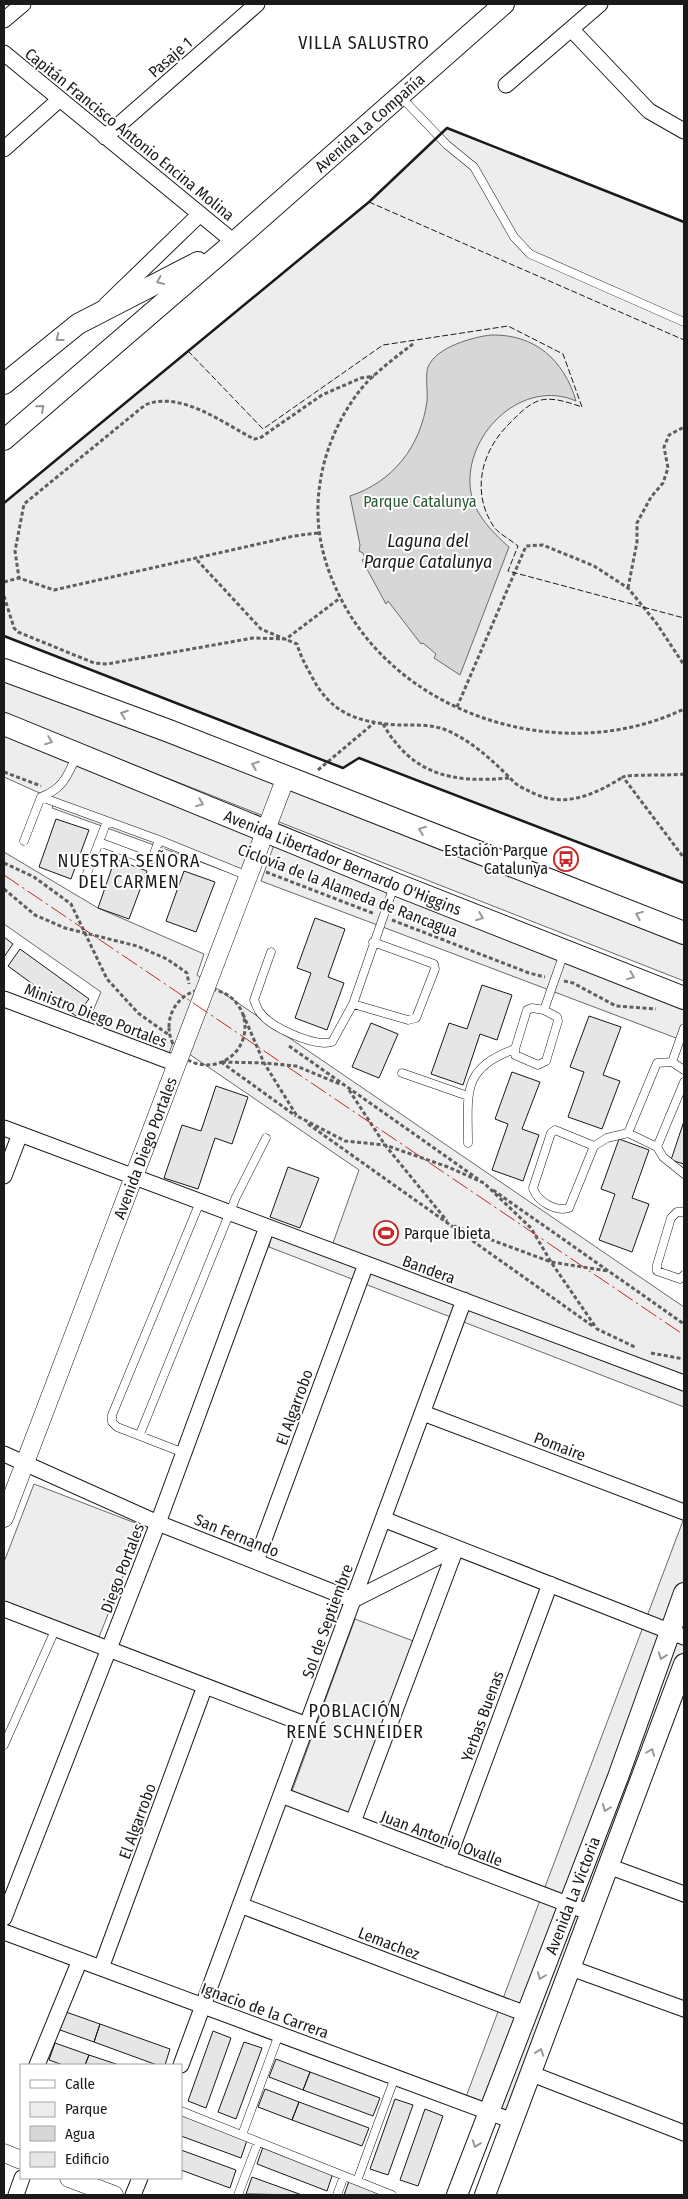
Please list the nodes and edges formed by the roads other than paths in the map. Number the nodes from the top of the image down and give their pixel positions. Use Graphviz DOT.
graph roads {
  1 [pos="23,4"];
  2 [pos="257,4"];
  3 [pos="504,4"];
  4 [pos="600,4"];
  5 [pos="4,20"];
  6 [pos="571,29"];
  7 [pos="4,53"];
  8 [pos="506,85"];
  9 [pos="400,95"];
  10 [pos="60,99"];
  11 [pos="684,131"];
  12 [pos="105,137"];
  13 [pos="4,149"];
  14 [pos="200,214"];
  15 [pos="234,242"];
  16 [pos="100,311"];
  17 [pos="684,322"];
  18 [pos="4,384"];
  19 [pos="4,440"];
  20 [pos="4,670"];
  21 [pos="4,724"];
  22 [pos="78,753"];
  23 [pos="295,780"];
  24 [pos="41,797"];
  25 [pos="107,821"];
  26 [pos="266,830"];
  27 [pos="159,840"];
  28 [pos="24,841"];
  29 [pos="99,842"];
  30 [pos="250,872"];
  31 [pos="86,876"];
  32 [pos="395,884"];
  33 [pos="684,933"];
  34 [pos="373,942"];
  35 [pos="565,950"];
  36 [pos="271,952"];
  37 [pos="684,998"];
  38 [pos="4,999"];
  39 [pos="353,1004"];
  40 [pos="544,1010"];
  41 [pos="684,1028"];
  42 [pos="514,1049"];
  43 [pos="672,1062"];
  44 [pos="176,1064"];
  45 [pos="684,1070"];
  46 [pos="402,1073"];
  47 [pos="684,1082"];
  48 [pos="468,1096"];
  49 [pos="4,1128"];
  50 [pos="628,1133"];
  51 [pos="20,1134"];
  52 [pos="266,1138"];
  53 [pos="468,1143"];
  54 [pos="594,1146"];
  55 [pos="657,1147"];
  56 [pos="684,1174"];
  57 [pos="4,1176"];
  58 [pos="134,1178"];
  59 [pos="200,1202"];
  60 [pos="684,1212"];
  61 [pos="230,1213"];
  62 [pos="267,1227"];
  63 [pos="366,1264"];
  64 [pos="684,1275"];
  65 [pos="464,1300"];
  66 [pos="684,1383"];
  67 [pos="423,1413"];
  68 [pos="140,1434"];
  69 [pos="184,1453"];
  70 [pos="4,1454"];
  71 [pos="25,1462"];
  72 [pos="684,1512"];
  73 [pos="4,1518"];
  74 [pos="383,1520"];
  75 [pos="158,1523"];
  76 [pos="456,1548"];
  77 [pos="256,1561"];
  78 [pos="550,1584"];
  79 [pos="684,1593"];
  80 [pos="353,1600"];
  81 [pos="4,1609"];
  82 [pos="56,1628"];
  83 [pos="677,1634"];
  84 [pos="110,1650"];
  85 [pos="684,1664"];
  86 [pos="205,1686"];
  87 [pos="307,1725"];
  88 [pos="4,1745"];
  89 [pos="281,1795"];
  90 [pos="353,1822"];
  91 [pos="448,1859"];
  92 [pos="608,1866"];
  93 [pos="684,1894"];
  94 [pos="240,1905"];
  95 [pos="568,1905"];
  96 [pos="591,1913"];
  97 [pos="4,1918"];
  98 [pos="4,1932"];
  99 [pos="80,1960"];
  100 [pos="101,1968"];
  101 [pos="571,1968"];
  102 [pos="202,2006"];
  103 [pos="684,2009"];
  104 [pos="526,2014"];
  105 [pos="279,2034"];
  106 [pos="37,2064"];
  107 [pos="181,2064"];
  108 [pos="532,2074"];
  109 [pos="395,2077"];
  110 [pos="182,2111"];
  111 [pos="488,2111"];
  112 [pos="514,2121"];
  113 [pos="684,2133"];
  114 [pos="242,2135"];
  115 [pos="258,2142"];
  116 [pos="4,2153"];
  117 [pos="20,2160"];
  118 [pos="344,2176"];
  119 [pos="22,2179"];
  120 [pos="72,2179"];
  121 [pos="140,2179"];
  122 [pos="358,2181"];
  123 [pos="16,2195"];
  124 [pos="114,2195"];
  125 [pos="133,2195"];
  126 [pos="238,2195"];
  127 [pos="337,2195"];
  128 [pos="392,2195"];
  129 [pos="457,2195"];
  130 [pos="487,2195"];
  1 -- 5 [label="street"];
  2 -- 12 [label="street, Pasaje 1"];
  3 -- 9 [label="main road, Avenida La Compañía"];
  4 -- 6 [label="street"];
  6 -- 8 [label="street"];
  6 -- 11 [label="street"];
  7 -- 10 [label="street, Capitán Francisco Antonio Encina Molina"];
  9 -- 15 [label="main road, Avenida La Compañía"];
  9 -- 17 [label="lane"];
  10 -- 12 [label="street, Capitán Francisco Antonio Encina Molina"];
  10 -- 13 [label="street"];
  12 -- 14 [label="street, Capitán Francisco Antonio Encina Molina"];
  14 -- 15 [label="street, Capitán Francisco Antonio Encina Molina"];
  14 -- 16 [label="street"];
  15 -- 16 [label="main road, Avenida La Compañía, one-way"];
  19 -- 15 [label="main road, Avenida La Compañía, one-way"];
  16 -- 18 [label="main road, Avenida La Compañía, one-way"];
  23 -- 20 [label="main road, one-way"];
  21 -- 22 [label="main road, Avenida Libertador Bernardo O'Higgins, one-way"];
  22 -- 24 [label="lane"];
  22 -- 26 [label="main road, Avenida Libertador Bernardo O'Higgins, one-way"];
  23 -- 26 [label="street, Avenida Diego Portales"];
  33 -- 23 [label="main road, one-way"];
  24 -- 25 [label="lane"];
  24 -- 28 [label="lane"];
  25 -- 27 [label="lane"];
  25 -- 29 [label="lane"];
  26 -- 30 [label="street, Avenida Diego Portales"];
  26 -- 32 [label="main road, Avenida Libertador Bernardo O'Higgins"];
  27 -- 29 [label="lane"];
  27 -- 30 [label="lane"];
  29 -- 31 [label="lane"];
  30 -- 44 [label="street, Avenida Diego Portales"];
  32 -- 34 [label="lane"];
  32 -- 35 [label="main road, Avenida Libertador Bernardo O'Higgins, one-way"];
  34 -- 39 [label="lane"];
  34 -- 39 [label="lane"];
  35 -- 37 [label="main road, Avenida Libertador Bernardo O'Higgins, one-way"];
  35 -- 40 [label="lane"];
  36 -- 39 [label="lane"];
  38 -- 44 [label="street, Ministro Diego Portales"];
  40 -- 42 [label="lane"];
  40 -- 42 [label="lane"];
  41 -- 43 [label="lane"];
  42 -- 48 [label="lane"];
  43 -- 45 [label="lane"];
  43 -- 50 [label="lane"];
  44 -- 58 [label="street, Avenida Diego Portales"];
  46 -- 48 [label="lane"];
  47 -- 55 [label="lane"];
  48 -- 53 [label="lane"];
  49 -- 51 [label="street, Bandera"];
  50 -- 54 [label="lane"];
  50 -- 55 [label="lane"];
  51 -- 57 [label="street"];
  51 -- 58 [label="street, Bandera"];
  52 -- 61 [label="lane"];
  54 -- 54 [label="lane"];
  55 -- 56 [label="lane"];
  58 -- 59 [label="street, Bandera"];
  58 -- 71 [label="street, Avenida Diego Portales"];
  59 -- 61 [label="street, Bandera"];
  59 -- 68 [label="lane"];
  60 -- 64 [label="lane"];
  61 -- 62 [label="street, Bandera"];
  61 -- 68 [label="lane"];
  62 -- 63 [label="street, Bandera"];
  62 -- 69 [label="street, Diego Portales"];
  63 -- 65 [label="street, Bandera"];
  63 -- 77 [label="street, El Algarrobo"];
  65 -- 66 [label="street, Bandera"];
  65 -- 67 [label="street, Sol de Septiembre"];
  67 -- 72 [label="street, Pomaire"];
  67 -- 74 [label="street, Sol de Septiembre"];
  68 -- 69 [label="lane"];
  69 -- 75 [label="street, Diego Portales"];
  70 -- 71 [label="street, San Fernando"];
  71 -- 73 [label="street, Avenida Diego Portales"];
  71 -- 75 [label="street, San Fernando"];
  74 -- 76 [label="street"];
  74 -- 80 [label="street, Sol de Septiembre"];
  75 -- 77 [label="street, San Fernando"];
  75 -- 84 [label="street, Diego Portales"];
  76 -- 78 [label="street"];
  76 -- 80 [label="street"];
  76 -- 90 [label="street"];
  77 -- 80 [label="street, San Fernando"];
  78 -- 83 [label="street"];
  78 -- 91 [label="street, Yerbas Buenas"];
  79 -- 83 [label="main road, Avenida La Victoria"];
  80 -- 87 [label="street, Sol de Septiembre"];
  81 -- 82 [label="street"];
  82 -- 84 [label="street"];
  82 -- 88 [label="lane"];
  83 -- 95 [label="main road, Avenida La Victoria, one-way"];
  84 -- 86 [label="street"];
  84 -- 97 [label="street, Diego Portales"];
  92 -- 85 [label="main road, Avenida La Victoria, one-way"];
  86 -- 87 [label="street"];
  86 -- 100 [label="street, El Algarrobo"];
  87 -- 89 [label="street, Sol de Septiembre"];
  89 -- 90 [label="street, Juan Antonio Ovalle"];
  89 -- 94 [label="street, Sol de Septiembre"];
  90 -- 91 [label="street, Juan Antonio Ovalle"];
  91 -- 95 [label="street, Juan Antonio Ovalle"];
  92 -- 93 [label="street"];
  92 -- 96 [label="main road, Avenida La Victoria"];
  94 -- 102 [label="street, Sol de Septiembre"];
  94 -- 104 [label="street, Lemachez"];
  95 -- 96 [label="street, Juan Antonio Ovalle"];
  95 -- 104 [label="main road, Avenida La Victoria, one-way"];
  96 -- 101 [label="main road, Avenida La Victoria"];
  98 -- 99 [label="street, Ignacio de la Carrera"];
  99 -- 100 [label="street, Ignacio de la Carrera"];
  99 -- 106 [label="street"];
  100 -- 102 [label="street, Ignacio de la Carrera"];
  101 -- 103 [label="street"];
  108 -- 101 [label="main road, Avenida La Victoria, one-way"];
  102 -- 105 [label="street, Ignacio de la Carrera"];
  102 -- 107 [label="street, Sol de Septiembre"];
  104 -- 111 [label="main road, Avenida La Victoria"];
  105 -- 109 [label="street, Ignacio de la Carrera"];
  105 -- 114 [label="lane"];
  108 -- 112 [label="main road, Avenida La Victoria"];
  108 -- 113 [label="street"];
  109 -- 111 [label="street, Ignacio de la Carrera"];
  109 -- 122 [label="lane"];
  110 -- 114 [label="lane"];
  111 -- 112 [label="street, Ignacio de la Carrera"];
  111 -- 129 [label="main road, Avenida La Victoria, one-way"];
  112 -- 130 [label="main road, Avenida La Victoria"];
  114 -- 115 [label="lane"];
  115 -- 118 [label="lane"];
  115 -- 126 [label="lane"];
  116 -- 117 [label="street"];
  118 -- 122 [label="lane"];
  118 -- 127 [label="lane"];
  119 -- 123 [label="street"];
  120 -- 124 [label="street"];
  121 -- 125 [label="street"];
  122 -- 128 [label="lane"];
}
